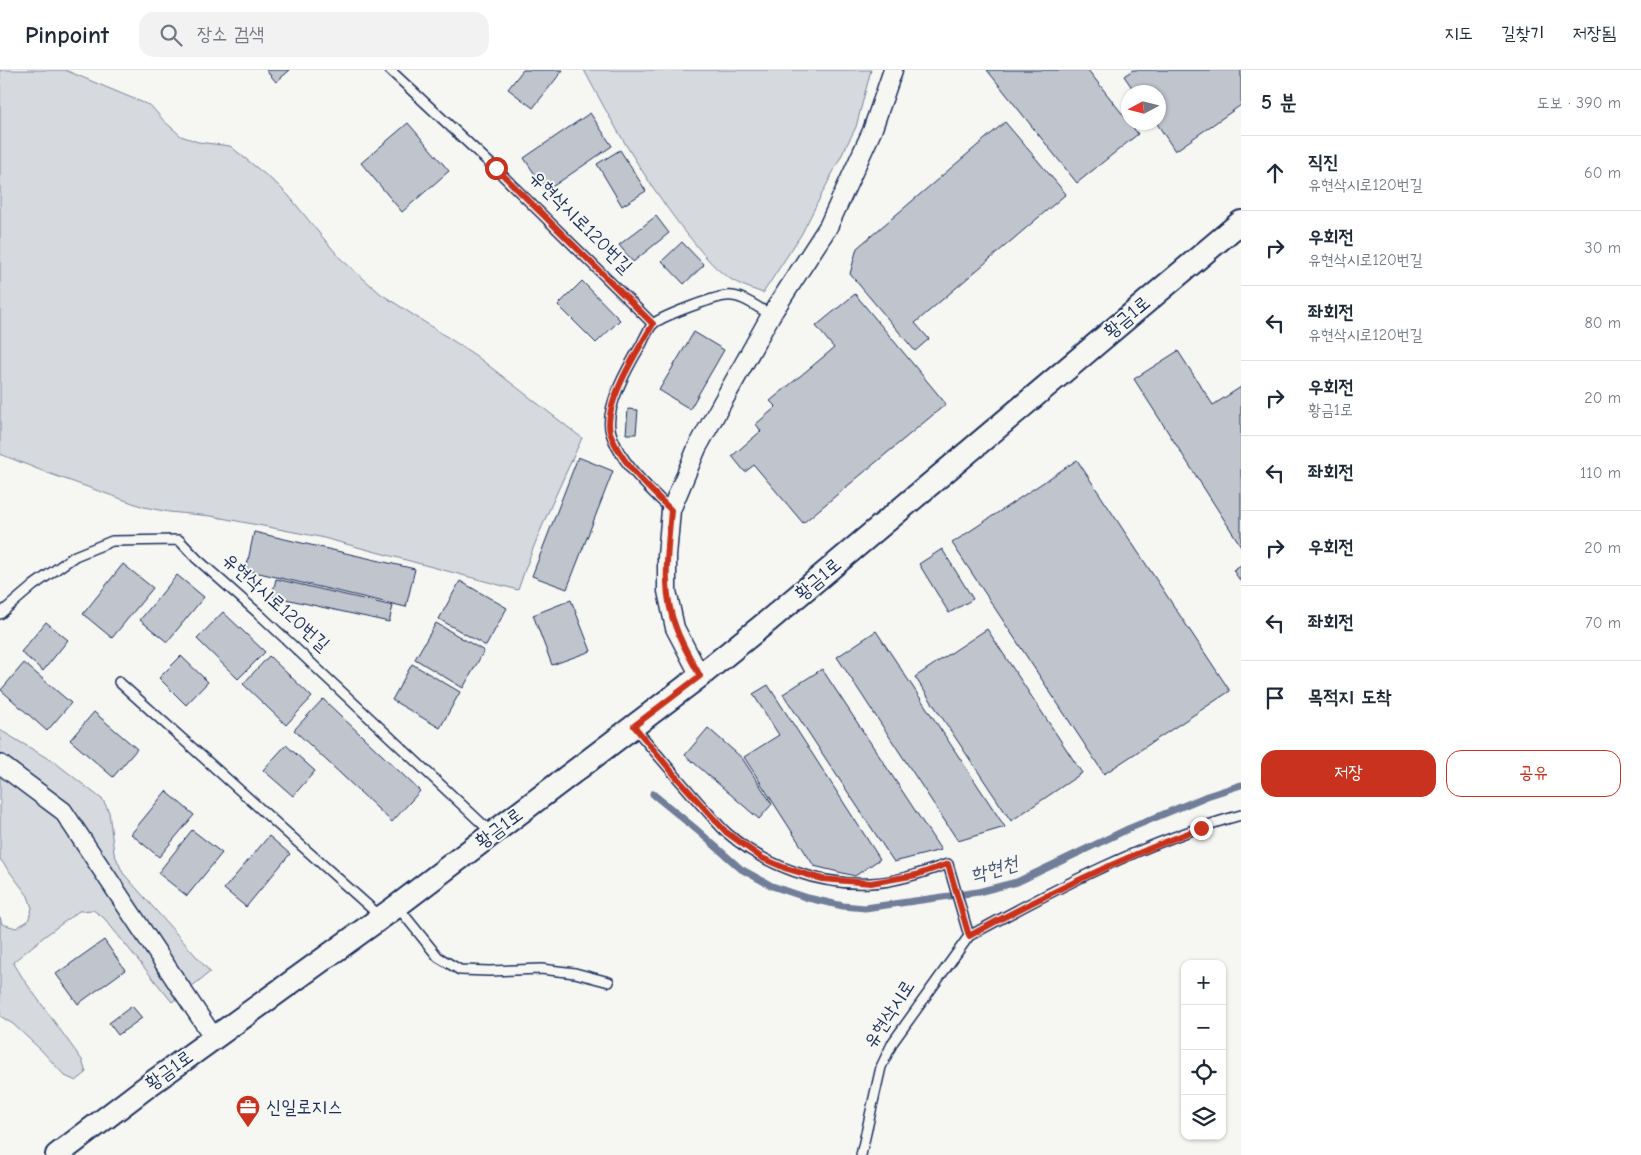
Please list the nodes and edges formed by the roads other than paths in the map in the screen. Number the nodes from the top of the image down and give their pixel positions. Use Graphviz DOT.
graph roads {
  1 [pos="390,70"];
  2 [pos="893,70"];
  3 [pos="1241,222"];
  4 [pos="771,315"];
  5 [pos="653,324"];
  6 [pos="671,510"];
  7 [pos="0,614"];
  8 [pos="700,676"];
  9 [pos="120,682"];
  10 [pos="634,726"];
  11 [pos="0,764"];
  12 [pos="1241,816"];
  13 [pos="492,833"];
  14 [pos="389,911"];
  15 [pos="969,936"];
  16 [pos="609,982"];
  17 [pos="214,1038"];
  18 [pos="62,1154"];
  19 [pos="861,1155"];
  1 -- 5 [label="lane, 유현삭시로120번길"];
  2 -- 4 [label="street"];
  3 -- 8 [label="street, 황금1로"];
  4 -- 5 [label="lane"];
  4 -- 6 [label="street"];
  5 -- 6 [label="lane"];
  6 -- 8 [label="street"];
  7 -- 13 [label="lane, 유현삭시로120번길"];
  8 -- 10 [label="street, 황금1로"];
  9 -- 14 [label="lane"];
  10 -- 13 [label="street, 황금1로"];
  10 -- 15 [label="lane"];
  11 -- 17 [label="street"];
  12 -- 15 [label="lane"];
  13 -- 14 [label="street, 황금1로"];
  14 -- 16 [label="lane"];
  14 -- 17 [label="street, 황금1로"];
  15 -- 19 [label="lane, 유현삭시로"];
  17 -- 18 [label="street, 황금1로"];
}
